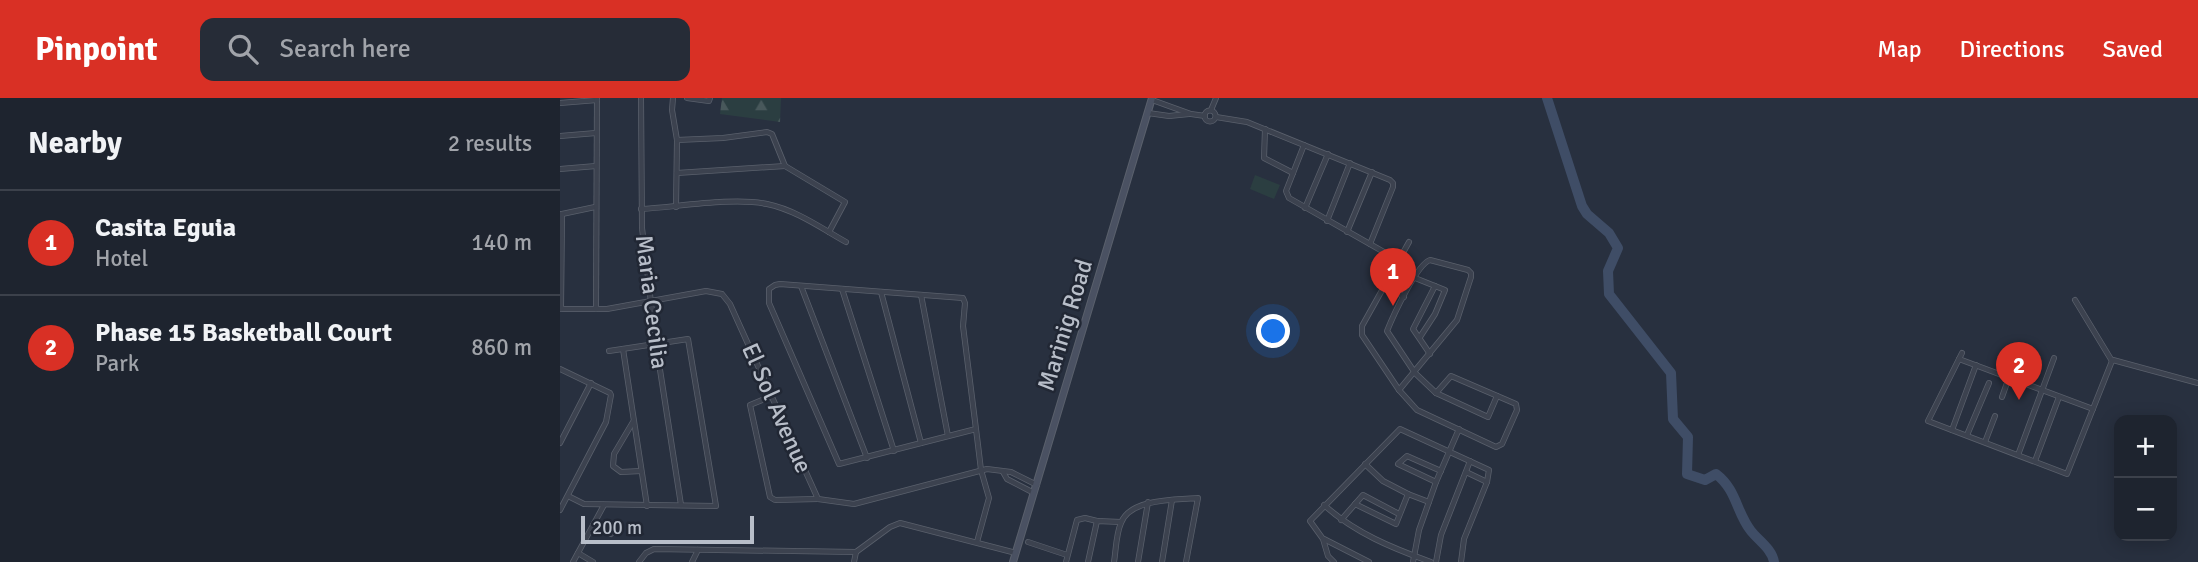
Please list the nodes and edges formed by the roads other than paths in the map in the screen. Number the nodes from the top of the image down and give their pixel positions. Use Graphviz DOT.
graph roads {
  1 [pos="641,98"];
  2 [pos="673,98"];
  3 [pos="687,98"];
  4 [pos="710,98"];
  5 [pos="1216,98"];
  6 [pos="597,99"];
  7 [pos="1152,99"];
  8 [pos="560,103"];
  9 [pos="1211,110"];
  10 [pos="1148,113"];
  11 [pos="1191,114"];
  12 [pos="1205,116"];
  13 [pos="1216,117"];
  14 [pos="1265,129"];
  15 [pos="596,133"];
  16 [pos="560,136"];
  17 [pos="677,140"];
  18 [pos="1304,145"];
  19 [pos="1328,154"];
  20 [pos="1350,163"];
  21 [pos="596,166"];
  22 [pos="785,166"];
  23 [pos="560,169"];
  24 [pos="1372,172"];
  25 [pos="677,173"];
  26 [pos="1293,173"];
  27 [pos="595,207"];
  28 [pos="676,207"];
  29 [pos="1305,208"];
  30 [pos="640,209"];
  31 [pos="561,214"];
  32 [pos="1327,221"];
  33 [pos="829,232"];
  34 [pos="1347,232"];
  35 [pos="846,242"];
  36 [pos="1409,242"];
  37 [pos="1370,244"];
  38 [pos="1398,260"];
  39 [pos="1415,278"];
  40 [pos="1384,285"];
  41 [pos="801,286"];
  42 [pos="1435,286"];
  43 [pos="842,289"];
  44 [pos="881,292"];
  45 [pos="921,295"];
  46 [pos="1404,297"];
  47 [pos="2075,300"];
  48 [pos="650,302"];
  49 [pos="561,309"];
  50 [pos="596,309"];
  51 [pos="1420,337"];
  52 [pos="656,344"];
  53 [pos="623,349"];
  54 [pos="2019,349"];
  55 [pos="609,351"];
  56 [pos="1962,353"];
  57 [pos="1430,354"];
  58 [pos="2054,358"];
  59 [pos="1959,359"];
  60 [pos="2112,361"];
  61 [pos="1976,365"];
  62 [pos="560,369"];
  63 [pos="1415,373"];
  64 [pos="2008,377"];
  65 [pos="591,383"];
  66 [pos="1989,383"];
  67 [pos="2198,383"];
  68 [pos="1399,390"];
  69 [pos="2041,390"];
  70 [pos="1436,393"];
  71 [pos="772,396"];
  72 [pos="1497,396"];
  73 [pos="2059,396"];
  74 [pos="2002,397"];
  75 [pos="2093,409"];
  76 [pos="1995,416"];
  77 [pos="634,421"];
  78 [pos="976,429"];
  79 [pos="1459,429"];
  80 [pos="1952,430"];
  81 [pos="1967,435"];
  82 [pos="948,436"];
  83 [pos="1985,442"];
  84 [pos="560,443"];
  85 [pos="921,443"];
  86 [pos="894,451"];
  87 [pos="1449,452"];
  88 [pos="2018,455"];
  89 [pos="867,458"];
  90 [pos="1470,461"];
  91 [pos="2035,461"];
  92 [pos="1364,464"];
  93 [pos="981,470"];
  94 [pos="642,471"];
  95 [pos="1441,471"];
  96 [pos="1003,472"];
  97 [pos="1466,472"];
  98 [pos="1436,482"];
  99 [pos="1487,482"];
  100 [pos="1037,485"];
  101 [pos="1034,494"];
  102 [pos="1408,494"];
  103 [pos="568,496"];
  104 [pos="818,499"];
  105 [pos="1172,500"];
  106 [pos="1148,502"];
  107 [pos="1429,502"];
  108 [pos="1354,504"];
  109 [pos="604,505"];
  110 [pos="681,505"];
  111 [pos="1324,505"];
  112 [pos="647,506"];
  113 [pos="560,510"];
  114 [pos="1399,514"];
  115 [pos="1340,520"];
  116 [pos="1097,521"];
  117 [pos="1121,522"];
  118 [pos="593,525"];
  119 [pos="611,534"];
  120 [pos="1323,539"];
  121 [pos="977,542"];
  122 [pos="1028,542"];
  123 [pos="698,550"];
  124 [pos="856,552"];
  125 [pos="578,553"];
  126 [pos="1016,553"];
  127 [pos="1068,555"];
  128 [pos="1414,559"];
  129 [pos="573,562"];
  130 [pos="593,562"];
  131 [pos="639,562"];
  132 [pos="692,562"];
  133 [pos="854,562"];
  134 [pos="1013,562"];
  135 [pos="1066,562"];
  136 [pos="1088,562"];
  137 [pos="1114,562"];
  138 [pos="1138,562"];
  139 [pos="1162,562"];
  140 [pos="1186,562"];
  141 [pos="1334,562"];
  142 [pos="1368,562"];
  143 [pos="1433,562"];
  144 [pos="1461,562"];
  1 -- 30 [label="street, Maria Cecilia"];
  2 -- 17 [label="street"];
  3 -- 4 [label="street"];
  5 -- 9 [label="street"];
  6 -- 8 [label="street"];
  6 -- 15 [label="street"];
  7 -- 10 [label="street, Marinig Road"];
  7 -- 11 [label="street"];
  9 -- 12 [label="street"];
  9 -- 13 [label="street"];
  10 -- 11 [label="street"];
  10 -- 100 [label="street, Marinig Road"];
  11 -- 12 [label="street"];
  12 -- 13 [label="street"];
  13 -- 14 [label="street"];
  14 -- 18 [label="street"];
  14 -- 26 [label="street"];
  15 -- 16 [label="street"];
  15 -- 21 [label="street"];
  17 -- 22 [label="street"];
  17 -- 25 [label="street"];
  18 -- 19 [label="street"];
  18 -- 26 [label="street"];
  19 -- 20 [label="street"];
  19 -- 29 [label="street"];
  20 -- 24 [label="street"];
  20 -- 32 [label="street"];
  21 -- 23 [label="street"];
  21 -- 27 [label="street"];
  22 -- 25 [label="street"];
  22 -- 33 [label="street"];
  24 -- 34 [label="street"];
  24 -- 37 [label="street"];
  25 -- 28 [label="street"];
  26 -- 29 [label="street"];
  27 -- 31 [label="street"];
  27 -- 50 [label="street"];
  28 -- 30 [label="street"];
  28 -- 33 [label="street"];
  29 -- 32 [label="street"];
  30 -- 48 [label="street, Maria Cecilia"];
  31 -- 49 [label="street"];
  32 -- 34 [label="street"];
  33 -- 35 [label="street"];
  34 -- 37 [label="street"];
  36 -- 38 [label="street"];
  37 -- 38 [label="street"];
  38 -- 40 [label="street"];
  39 -- 42 [label="street"];
  39 -- 46 [label="street"];
  39 -- 57 [label="street"];
  40 -- 46 [label="street"];
  40 -- 68 [label="street"];
  41 -- 43 [label="street"];
  41 -- 89 [label="street"];
  41 -- 89 [label="street"];
  42 -- 51 [label="street"];
  42 -- 51 [label="street"];
  43 -- 44 [label="street"];
  43 -- 86 [label="street"];
  44 -- 45 [label="street"];
  44 -- 85 [label="street"];
  45 -- 78 [label="street"];
  45 -- 82 [label="street"];
  46 -- 63 [label="street"];
  47 -- 60 [label="street"];
  48 -- 50 [label="street, El Sol Avenue"];
  48 -- 52 [label="street, Maria Cecilia"];
  48 -- 71 [label="street, El Sol Avenue"];
  49 -- 50 [label="street, El Sol Avenue"];
  51 -- 57 [label="street"];
  52 -- 53 [label="street"];
  52 -- 110 [label="street, Maria Cecilia"];
  52 -- 110 [label="street"];
  53 -- 55 [label="street"];
  53 -- 77 [label="street"];
  54 -- 64 [label="street"];
  56 -- 59 [label="street"];
  57 -- 63 [label="street"];
  58 -- 69 [label="street"];
  59 -- 61 [label="street"];
  59 -- 80 [label="street"];
  60 -- 67 [label="street"];
  60 -- 75 [label="street"];
  61 -- 64 [label="street"];
  61 -- 80 [label="street"];
  62 -- 65 [label="street"];
  63 -- 68 [label="street"];
  63 -- 70 [label="street"];
  64 -- 69 [label="street"];
  64 -- 74 [label="street"];
  65 -- 84 [label="street"];
  65 -- 103 [label="street"];
  66 -- 81 [label="street"];
  68 -- 79 [label="street"];
  69 -- 73 [label="street"];
  69 -- 88 [label="street"];
  70 -- 72 [label="street"];
  70 -- 72 [label="street"];
  71 -- 104 [label="street, El Sol Avenue"];
  71 -- 104 [label="street"];
  72 -- 79 [label="street"];
  73 -- 75 [label="street"];
  73 -- 91 [label="street"];
  75 -- 91 [label="street"];
  76 -- 83 [label="street"];
  77 -- 94 [label="street"];
  77 -- 94 [label="street"];
  78 -- 82 [label="street"];
  78 -- 93 [label="street"];
  79 -- 87 [label="street"];
  80 -- 81 [label="street"];
  81 -- 83 [label="street"];
  82 -- 85 [label="street"];
  83 -- 88 [label="street"];
  85 -- 86 [label="street"];
  86 -- 89 [label="street"];
  87 -- 90 [label="street"];
  87 -- 92 [label="street"];
  87 -- 95 [label="street"];
  88 -- 91 [label="street"];
  90 -- 97 [label="street"];
  90 -- 99 [label="street"];
  92 -- 102 [label="street"];
  92 -- 111 [label="street"];
  93 -- 96 [label="street, El Sol Avenue"];
  93 -- 104 [label="street, El Sol Avenue"];
  93 -- 121 [label="street"];
  94 -- 112 [label="street"];
  95 -- 98 [label="street"];
  95 -- 98 [label="street"];
  96 -- 100 [label="street, El Sol Avenue"];
  96 -- 101 [label="street"];
  97 -- 99 [label="street"];
  97 -- 143 [label="street"];
  98 -- 107 [label="street"];
  99 -- 144 [label="street"];
  100 -- 101 [label="street, Marinig Road"];
  101 -- 126 [label="street, Marinig Road"];
  102 -- 107 [label="street"];
  102 -- 114 [label="street"];
  103 -- 109 [label="street"];
  103 -- 113 [label="street"];
  105 -- 106 [label="street"];
  105 -- 139 [label="street"];
  105 -- 140 [label="street"];
  106 -- 117 [label="street"];
  106 -- 138 [label="street"];
  107 -- 128 [label="street"];
  108 -- 114 [label="street"];
  108 -- 114 [label="street"];
  108 -- 115 [label="street"];
  109 -- 112 [label="street"];
  109 -- 118 [label="street"];
  110 -- 112 [label="street"];
  111 -- 115 [label="street"];
  111 -- 120 [label="street"];
  115 -- 128 [label="street"];
  116 -- 117 [label="street"];
  116 -- 127 [label="street"];
  116 -- 136 [label="street"];
  117 -- 137 [label="street"];
  118 -- 119 [label="street"];
  118 -- 125 [label="street"];
  120 -- 141 [label="street"];
  120 -- 142 [label="street"];
  121 -- 124 [label="street"];
  121 -- 126 [label="street"];
  122 -- 127 [label="street"];
  123 -- 124 [label="street"];
  123 -- 131 [label="street"];
  123 -- 132 [label="street"];
  124 -- 133 [label="street"];
  125 -- 129 [label="street"];
  125 -- 130 [label="street"];
  126 -- 134 [label="street, Marinig Road"];
  127 -- 135 [label="street"];
  128 -- 143 [label="street"];
}
